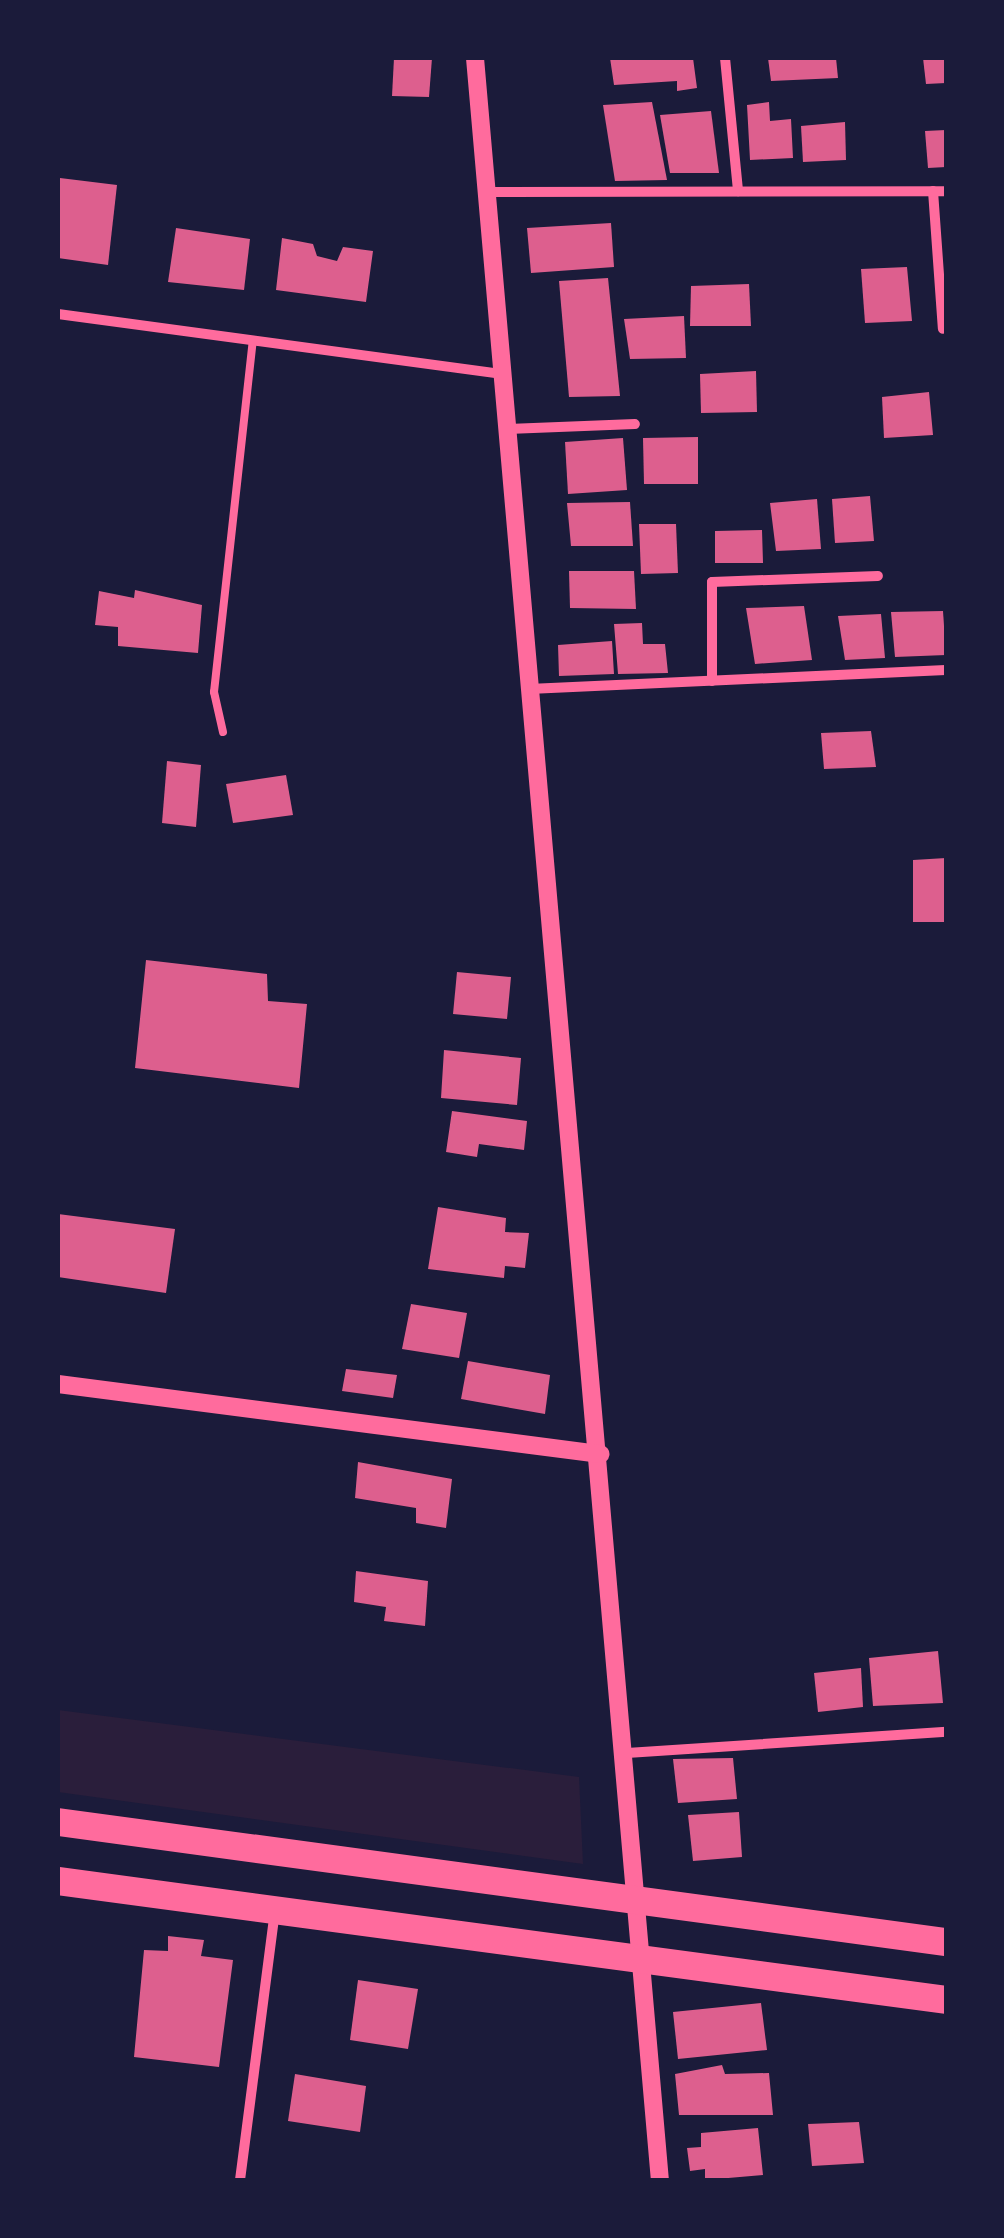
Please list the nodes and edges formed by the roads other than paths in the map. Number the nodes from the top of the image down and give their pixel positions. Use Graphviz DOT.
graph roads {
  1 [pos="474,58"];
  2 [pos="725,58"];
  3 [pos="933,191"];
  4 [pos="946,191"];
  5 [pos="486,192"];
  6 [pos="738,192"];
  7 [pos="58,314"];
  8 [pos="944,329"];
  9 [pos="254,340"];
  10 [pos="501,374"];
  11 [pos="636,424"];
  12 [pos="506,429"];
  13 [pos="878,576"];
  14 [pos="946,670"];
  15 [pos="712,681"];
  16 [pos="529,689"];
  17 [pos="224,732"];
  18 [pos="58,1384"];
  19 [pos="600,1454"];
  20 [pos="946,1732"];
  21 [pos="627,1753"];
  22 [pos="58,1822"];
  23 [pos="58,1881"];
  24 [pos="636,1901"];
  25 [pos="275,1910"];
  26 [pos="946,1942"];
  27 [pos="642,1964"];
  28 [pos="946,2000"];
  29 [pos="240,2180"];
  30 [pos="660,2180"];
  1 -- 5 [label="street"];
  2 -- 6 [label="street"];
  3 -- 4 [label="street"];
  3 -- 6 [label="street"];
  3 -- 8 [label="street"];
  5 -- 6 [label="street"];
  5 -- 10 [label="street"];
  7 -- 9 [label="street"];
  9 -- 10 [label="street"];
  9 -- 17 [label="lane"];
  10 -- 12 [label="street"];
  11 -- 12 [label="street"];
  12 -- 16 [label="street"];
  13 -- 15 [label="street"];
  14 -- 15 [label="street"];
  15 -- 16 [label="street"];
  16 -- 19 [label="street"];
  18 -- 19 [label="street"];
  19 -- 21 [label="street"];
  20 -- 21 [label="street"];
  21 -- 24 [label="street"];
  22 -- 24 [label="highway"];
  23 -- 25 [label="highway"];
  24 -- 26 [label="highway"];
  24 -- 27 [label="street"];
  25 -- 27 [label="highway"];
  25 -- 29 [label="street"];
  27 -- 28 [label="highway"];
  27 -- 30 [label="street"];
}
